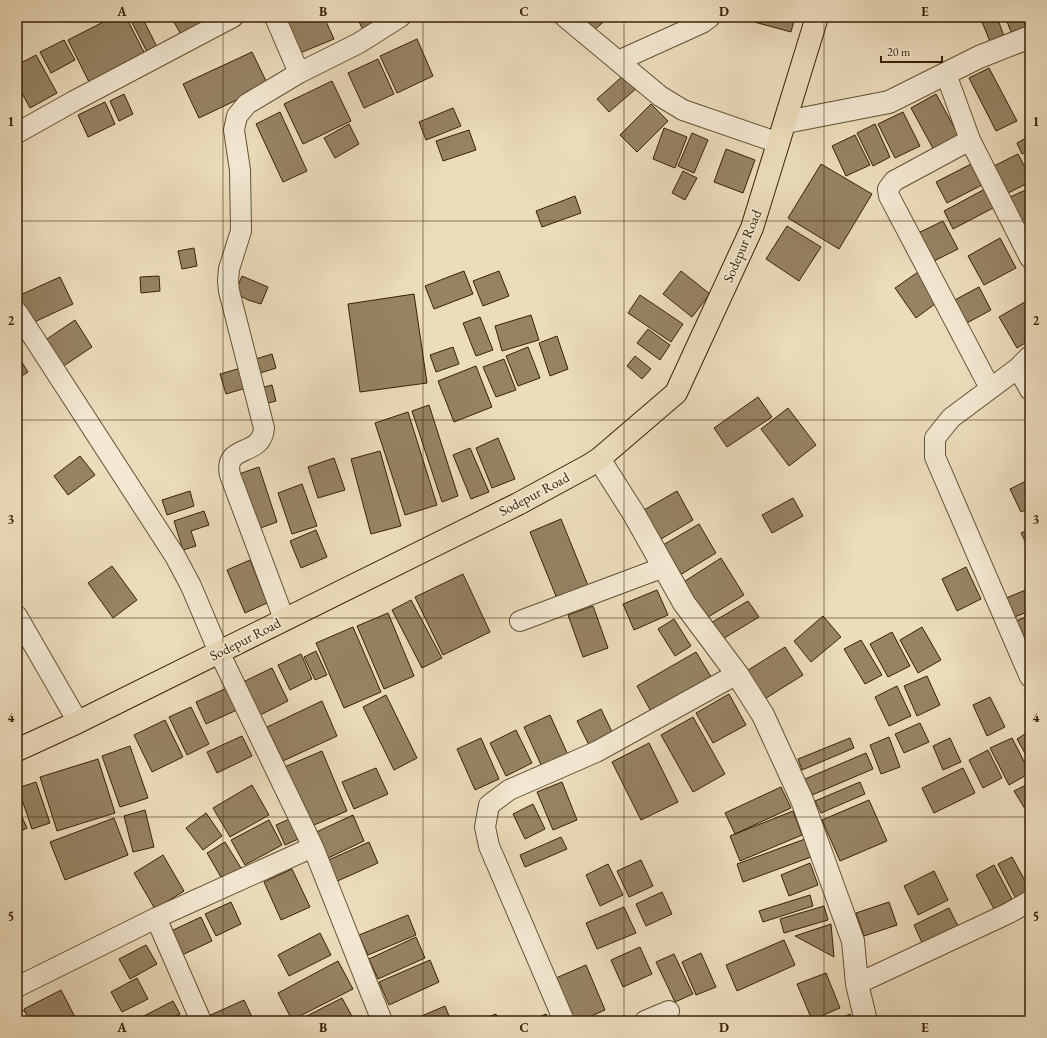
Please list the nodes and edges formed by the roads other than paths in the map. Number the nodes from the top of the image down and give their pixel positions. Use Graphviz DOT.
graph roads {
  1 [pos="233,17"];
  2 [pos="275,17"];
  3 [pos="400,17"];
  4 [pos="565,17"];
  5 [pos="710,17"];
  6 [pos="817,17"];
  7 [pos="1030,37"];
  8 [pos="618,61"];
  9 [pos="299,73"];
  10 [pos="946,74"];
  11 [pos="786,122"];
  12 [pos="17,133"];
  13 [pos="970,140"];
  14 [pos="779,143"];
  15 [pos="1030,258"];
  16 [pos="17,312"];
  17 [pos="1024,362"];
  18 [pos="990,388"];
  19 [pos="1030,390"];
  20 [pos="599,459"];
  21 [pos="664,567"];
  22 [pos="17,616"];
  23 [pos="284,619"];
  24 [pos="520,621"];
  25 [pos="218,652"];
  26 [pos="737,674"];
  27 [pos="1030,677"];
  28 [pos="78,722"];
  29 [pos="17,750"];
  30 [pos="313,847"];
  31 [pos="1030,901"];
  32 [pos="156,918"];
  33 [pos="857,984"];
  34 [pos="17,987"];
  35 [pos="669,1012"];
  36 [pos="201,1021"];
  37 [pos="382,1021"];
  38 [pos="564,1021"];
  39 [pos="645,1021"];
  40 [pos="866,1021"];
  1 -- 12 [label="street"];
  2 -- 9 [label="street"];
  3 -- 9 [label="street"];
  4 -- 8 [label="street"];
  5 -- 8 [label="street"];
  6 -- 11 [label="main road, Sodepur Road"];
  7 -- 10 [label="street"];
  8 -- 14 [label="street"];
  9 -- 23 [label="street"];
  10 -- 11 [label="street"];
  10 -- 13 [label="street"];
  11 -- 14 [label="main road, Sodepur Road"];
  13 -- 15 [label="street"];
  13 -- 18 [label="street"];
  14 -- 20 [label="main road, Sodepur Road"];
  16 -- 25 [label="street"];
  17 -- 18 [label="street"];
  17 -- 19 [label="street"];
  18 -- 27 [label="street"];
  20 -- 21 [label="street"];
  20 -- 23 [label="main road, Sodepur Road"];
  21 -- 24 [label="street"];
  21 -- 26 [label="street"];
  22 -- 28 [label="street"];
  23 -- 25 [label="main road, Sodepur Road"];
  25 -- 28 [label="main road, Sodepur Road"];
  25 -- 30 [label="street"];
  26 -- 33 [label="street"];
  26 -- 38 [label="street"];
  28 -- 29 [label="main road, Sodepur Road"];
  30 -- 32 [label="street"];
  30 -- 37 [label="street"];
  31 -- 33 [label="street"];
  32 -- 34 [label="street"];
  32 -- 36 [label="street"];
  33 -- 40 [label="street"];
  35 -- 39 [label="street"];
}
